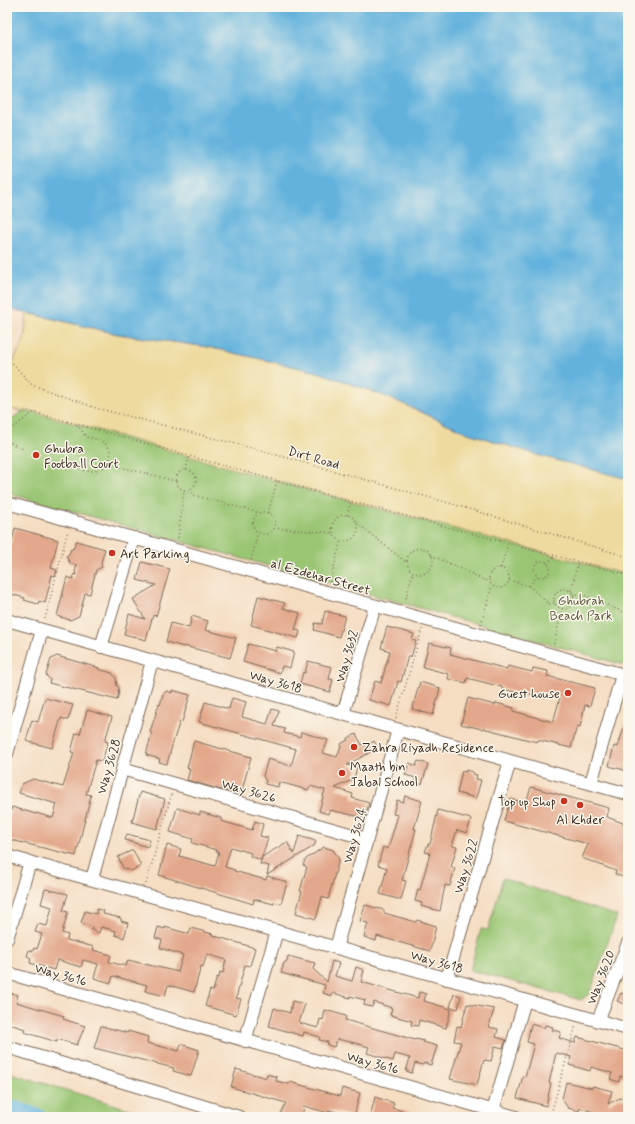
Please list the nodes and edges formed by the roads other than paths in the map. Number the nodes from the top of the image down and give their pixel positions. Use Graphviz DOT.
graph roads {
  1 [pos="7,503"];
  2 [pos="134,538"];
  3 [pos="375,606"];
  4 [pos="7,620"];
  5 [pos="42,630"];
  6 [pos="101,647"];
  7 [pos="152,661"];
  8 [pos="625,676"];
  9 [pos="343,714"];
  10 [pos="396,729"];
  11 [pos="10,730"];
  12 [pos="7,754"];
  13 [pos="510,761"];
  14 [pos="122,769"];
  15 [pos="591,783"];
  16 [pos="628,794"];
  17 [pos="367,839"];
  18 [pos="7,856"];
  19 [pos="30,862"];
  20 [pos="92,879"];
  21 [pos="277,931"];
  22 [pos="7,939"];
  23 [pos="628,943"];
  24 [pos="336,948"];
  25 [pos="7,973"];
  26 [pos="447,979"];
  27 [pos="525,1000"];
  28 [pos="598,1021"];
  29 [pos="628,1029"];
  30 [pos="246,1040"];
  31 [pos="7,1047"];
  32 [pos="493,1111"];
  33 [pos="239,1117"];
  34 [pos="516,1117"];
  1 -- 2 [label="street, al Ezdehar Street"];
  2 -- 3 [label="street, al Ezdehar Street"];
  2 -- 6 [label="street"];
  3 -- 8 [label="street, al Ezdehar Street"];
  3 -- 9 [label="street, Way 3632"];
  4 -- 5 [label="street"];
  5 -- 6 [label="street, Way 3618"];
  5 -- 11 [label="street"];
  6 -- 7 [label="street, Way 3618"];
  7 -- 9 [label="street, Way 3618"];
  7 -- 14 [label="street, Way 3628"];
  8 -- 15 [label="street"];
  9 -- 10 [label="street, Way 3618"];
  10 -- 13 [label="street, Way 3618"];
  10 -- 17 [label="street, Way 3624"];
  11 -- 12 [label="street"];
  13 -- 15 [label="street, Way 3618"];
  13 -- 26 [label="street, Way 3622"];
  14 -- 17 [label="street, Way 3626"];
  14 -- 20 [label="street, Way 3628"];
  15 -- 16 [label="street, Way 3618"];
  17 -- 24 [label="street, Way 3624"];
  18 -- 19 [label="street, Way 3618"];
  19 -- 20 [label="street, Way 3618"];
  19 -- 22 [label="street"];
  20 -- 21 [label="street, Way 3618"];
  21 -- 24 [label="street, Way 3618"];
  21 -- 30 [label="street"];
  23 -- 28 [label="street, Way 3620"];
  24 -- 26 [label="street, Way 3618"];
  25 -- 30 [label="street, Way 3616"];
  26 -- 27 [label="street, Way 3618"];
  27 -- 28 [label="street, Way 3618"];
  27 -- 32 [label="street"];
  28 -- 29 [label="street, Way 3618"];
  30 -- 32 [label="street, Way 3616"];
  31 -- 33 [label="street"];
  32 -- 34 [label="street, Way 3616"];
}
